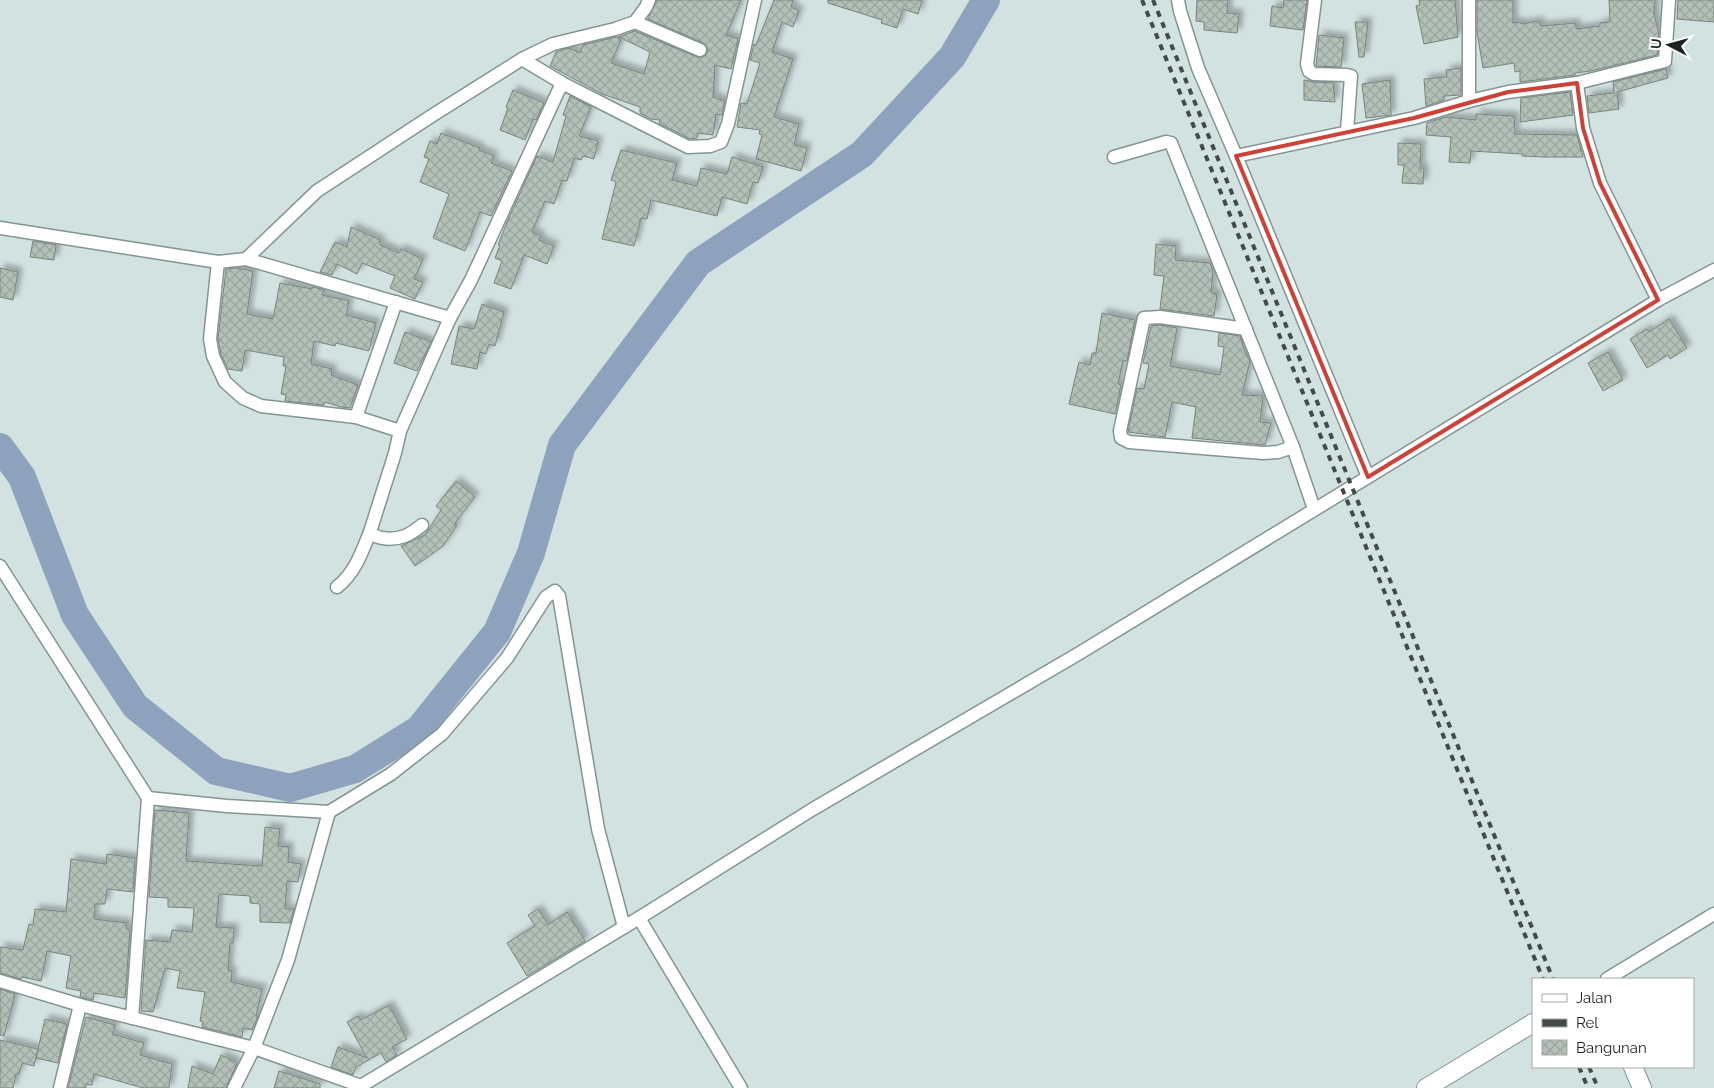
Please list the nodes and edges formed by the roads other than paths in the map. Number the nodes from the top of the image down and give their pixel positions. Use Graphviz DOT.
graph roads {
  1 [pos="649,0"];
  2 [pos="755,0"];
  3 [pos="1178,0"];
  4 [pos="1315,0"];
  5 [pos="1468,0"];
  6 [pos="1669,0"];
  7 [pos="635,22"];
  8 [pos="700,50"];
  9 [pos="522,59"];
  10 [pos="562,83"];
  11 [pos="1577,83"];
  12 [pos="1468,101"];
  13 [pos="1347,132"];
  14 [pos="1236,156"];
  15 [pos="1114,157"];
  16 [pos="0,228"];
  17 [pos="246,259"];
  18 [pos="218,262"];
  19 [pos="1714,270"];
  20 [pos="1658,300"];
  21 [pos="396,302"];
  22 [pos="450,318"];
  23 [pos="1246,329"];
  24 [pos="356,417"];
  25 [pos="400,431"];
  26 [pos="1293,448"];
  27 [pos="1368,477"];
  28 [pos="1314,509"];
  29 [pos="422,525"];
  30 [pos="370,532"];
  31 [pos="0,566"];
  32 [pos="337,587"];
  33 [pos="148,798"];
  34 [pos="329,812"];
  35 [pos="1714,914"];
  36 [pos="639,918"];
  37 [pos="624,928"];
  38 [pos="1609,978"];
  39 [pos="0,981"];
  40 [pos="80,1005"];
  41 [pos="132,1018"];
  42 [pos="1532,1024"];
  43 [pos="254,1048"];
  44 [pos="1633,1068"];
  45 [pos="361,1087"];
  46 [pos="60,1088"];
  47 [pos="234,1088"];
  48 [pos="741,1088"];
  49 [pos="1426,1088"];
  50 [pos="1642,1088"];
  1 -- 7 [label="street"];
  2 -- 10 [label="street"];
  3 -- 14 [label="street"];
  4 -- 13 [label="street"];
  5 -- 12 [label="street"];
  6 -- 11 [label="street"];
  7 -- 8 [label="street"];
  7 -- 9 [label="street"];
  9 -- 10 [label="street"];
  9 -- 17 [label="street"];
  10 -- 22 [label="street"];
  11 -- 12 [label="street"];
  11 -- 20 [label="street"];
  12 -- 13 [label="street"];
  13 -- 14 [label="street"];
  14 -- 27 [label="street"];
  15 -- 23 [label="street"];
  16 -- 18 [label="street"];
  17 -- 18 [label="street"];
  17 -- 21 [label="street"];
  18 -- 24 [label="street"];
  19 -- 20 [label="street"];
  20 -- 27 [label="street"];
  21 -- 22 [label="street"];
  21 -- 24 [label="street"];
  22 -- 25 [label="street"];
  23 -- 26 [label="street"];
  23 -- 26 [label="street"];
  24 -- 25 [label="street"];
  25 -- 30 [label="street"];
  26 -- 28 [label="street"];
  27 -- 28 [label="street"];
  28 -- 36 [label="street"];
  29 -- 30 [label="street"];
  30 -- 32 [label="street"];
  31 -- 33 [label="street"];
  33 -- 34 [label="street"];
  33 -- 41 [label="street"];
  34 -- 37 [label="street"];
  34 -- 43 [label="street"];
  35 -- 38 [label="street"];
  36 -- 37 [label="street"];
  36 -- 48 [label="street"];
  37 -- 45 [label="street"];
  39 -- 40 [label="street"];
  40 -- 41 [label="street"];
  40 -- 46 [label="street"];
  41 -- 43 [label="street"];
  42 -- 49 [label="main road"];
  43 -- 45 [label="street"];
  43 -- 47 [label="street"];
  44 -- 50 [label="main road"];
}
